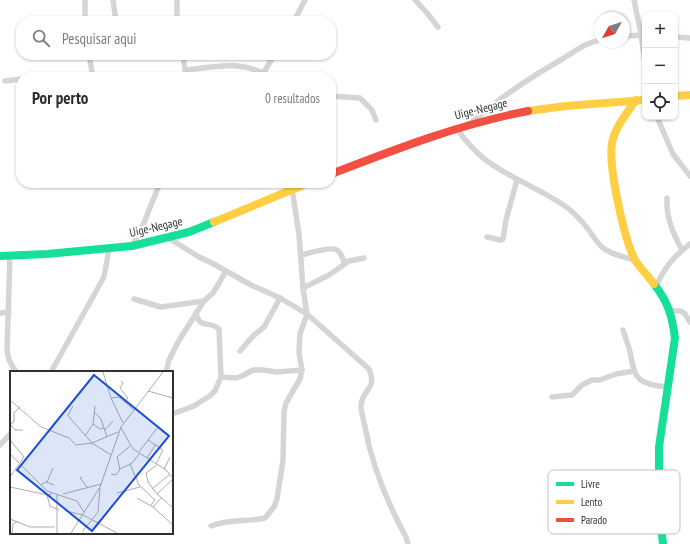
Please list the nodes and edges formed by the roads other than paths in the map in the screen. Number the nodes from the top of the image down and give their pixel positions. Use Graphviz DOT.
graph roads {
  1 [pos="85,0"];
  2 [pos="113,0"];
  3 [pos="177,0"];
  4 [pos="305,0"];
  5 [pos="415,0"];
  6 [pos="634,0"];
  7 [pos="85,16"];
  8 [pos="115,16"];
  9 [pos="177,16"];
  10 [pos="297,16"];
  11 [pos="438,27"];
  12 [pos="642,31"];
  13 [pos="642,35"];
  14 [pos="630,36"];
  15 [pos="678,37"];
  16 [pos="690,38"];
  17 [pos="594,42"];
  18 [pos="90,60"];
  19 [pos="184,60"];
  20 [pos="271,60"];
  21 [pos="186,70"];
  22 [pos="92,72"];
  23 [pos="264,72"];
  24 [pos="16,80"];
  25 [pos="5,81"];
  26 [pos="690,95"];
  27 [pos="336,96"];
  28 [pos="678,96"];
  29 [pos="636,100"];
  30 [pos="642,100"];
  31 [pos="376,120"];
  32 [pos="658,120"];
  33 [pos="470,124"];
  34 [pos="456,128"];
  35 [pos="336,172"];
  36 [pos="690,176"];
  37 [pos="517,180"];
  38 [pos="158,188"];
  39 [pos="292,189"];
  40 [pos="668,198"];
  41 [pos="168,237"];
  42 [pos="487,237"];
  43 [pos="690,244"];
  44 [pos="132,246"];
  45 [pos="108,249"];
  46 [pos="682,250"];
  47 [pos="302,255"];
  48 [pos="0,256"];
  49 [pos="10,256"];
  50 [pos="364,258"];
  51 [pos="634,260"];
  52 [pos="345,264"];
  53 [pos="226,271"];
  54 [pos="656,286"];
  55 [pos="303,288"];
  56 [pos="280,298"];
  57 [pos="134,299"];
  58 [pos="204,302"];
  59 [pos="670,311"];
  60 [pos="9,312"];
  61 [pos="0,313"];
  62 [pos="196,313"];
  63 [pos="307,314"];
  64 [pos="690,322"];
  65 [pos="623,330"];
  66 [pos="240,351"];
  67 [pos="302,370"];
  68 [pos="15,371"];
  69 [pos="52,371"];
  70 [pos="166,371"];
  71 [pos="634,371"];
  72 [pos="221,377"];
  73 [pos="669,387"];
  74 [pos="552,397"];
  75 [pos="173,414"];
  76 [pos="10,434"];
  77 [pos="0,445"];
  78 [pos="659,470"];
  79 [pos="211,526"];
  80 [pos="662,534"];
  81 [pos="408,544"];
  82 [pos="663,544"];
  1 -- 7 [label="street"];
  2 -- 8 [label="street"];
  3 -- 9 [label="street"];
  4 -- 10 [label="street"];
  5 -- 11 [label="street"];
  6 -- 12 [label="street"];
  13 -- 14 [label="street"];
  15 -- 16 [label="street"];
  17 -- 33 [label="street"];
  18 -- 22 [label="street"];
  19 -- 21 [label="street"];
  20 -- 23 [label="street"];
  21 -- 23 [label="street"];
  24 -- 25 [label="street"];
  26 -- 28 [label="main road"];
  27 -- 31 [label="street"];
  29 -- 30 [label="main road, Uige-Negage"];
  29 -- 33 [label="main road, Uige-Negage"];
  29 -- 51 [label="main road"];
  32 -- 36 [label="street"];
  33 -- 34 [label="main road, Uige-Negage"];
  34 -- 35 [label="main road, Uige-Negage"];
  34 -- 37 [label="street"];
  37 -- 42 [label="street"];
  37 -- 51 [label="street"];
  38 -- 44 [label="street"];
  39 -- 41 [label="main road, Uige-Negage"];
  39 -- 47 [label="street"];
  40 -- 46 [label="street"];
  41 -- 44 [label="main road, Uige-Negage"];
  41 -- 53 [label="street"];
  43 -- 46 [label="street"];
  44 -- 45 [label="main road, Uige-Negage"];
  45 -- 49 [label="main road, Uige-Negage"];
  45 -- 69 [label="street"];
  46 -- 54 [label="street"];
  47 -- 52 [label="street"];
  47 -- 55 [label="street"];
  48 -- 49 [label="main road, Uige-Negage"];
  49 -- 60 [label="street"];
  50 -- 52 [label="street"];
  51 -- 54 [label="main road"];
  52 -- 55 [label="street"];
  53 -- 56 [label="street"];
  53 -- 58 [label="street"];
  54 -- 59 [label="main road"];
  55 -- 63 [label="street"];
  56 -- 63 [label="street"];
  56 -- 66 [label="street"];
  57 -- 58 [label="street"];
  58 -- 62 [label="street"];
  59 -- 64 [label="street"];
  59 -- 73 [label="main road"];
  60 -- 61 [label="street"];
  60 -- 68 [label="street"];
  62 -- 70 [label="street"];
  62 -- 72 [label="street"];
  63 -- 67 [label="street"];
  63 -- 81 [label="street"];
  65 -- 71 [label="street"];
  67 -- 72 [label="street"];
  67 -- 79 [label="street"];
  71 -- 73 [label="street"];
  71 -- 74 [label="street"];
  72 -- 75 [label="street"];
  73 -- 78 [label="main road"];
  76 -- 77 [label="street"];
  80 -- 82 [label="main road"];
}
